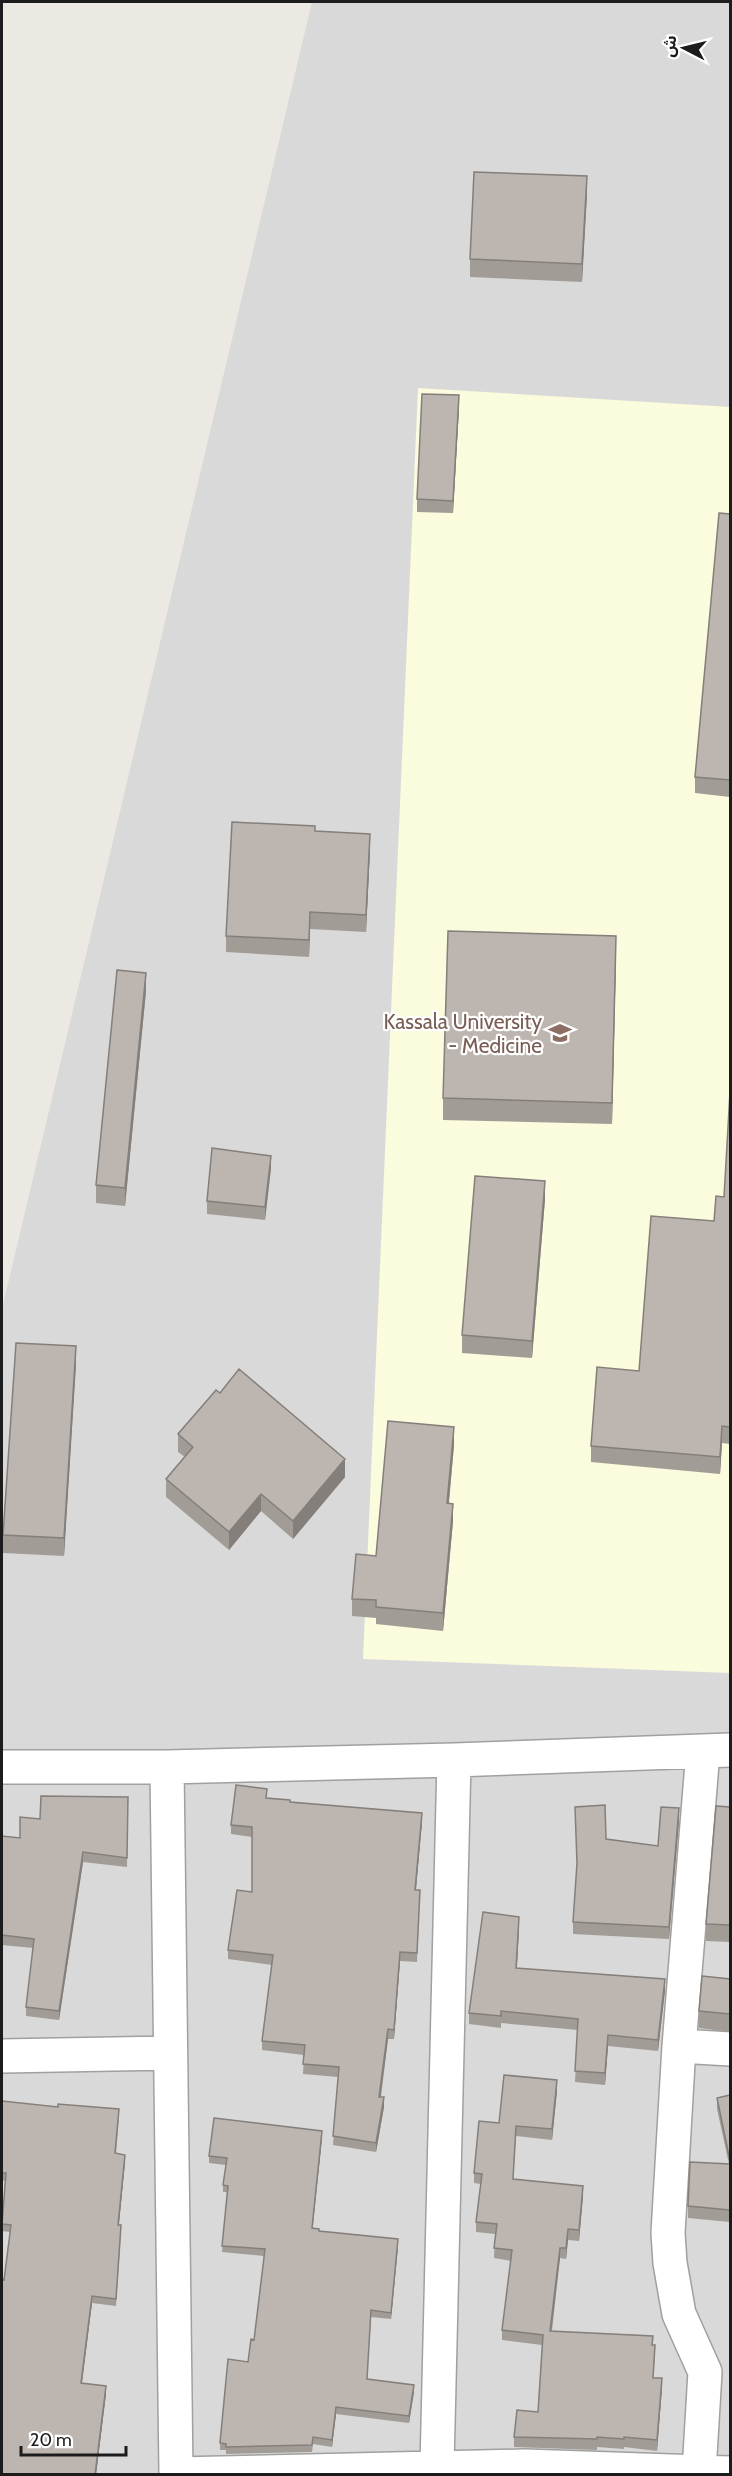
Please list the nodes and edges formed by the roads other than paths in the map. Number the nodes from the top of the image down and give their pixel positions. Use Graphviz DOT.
graph roads {
  1 [pos="717,1750"];
  2 [pos="454,1760"];
  3 [pos="2,1767"];
  4 [pos="167,1767"];
  5 [pos="679,2046"];
  6 [pos="730,2049"];
  7 [pos="169,2053"];
  8 [pos="2,2056"];
  9 [pos="437,2466"];
  10 [pos="525,2470"];
  11 [pos="715,2472"];
  12 [pos="176,2474"];
  1 -- 2 [label="street"];
  1 -- 5 [label="street"];
  2 -- 4 [label="street"];
  2 -- 9 [label="street"];
  3 -- 4 [label="street"];
  4 -- 7 [label="street"];
  5 -- 6 [label="street"];
  5 -- 11 [label="street"];
  7 -- 8 [label="street"];
  7 -- 12 [label="street"];
  9 -- 10 [label="street"];
  9 -- 12 [label="street"];
  10 -- 11 [label="street"];
}
